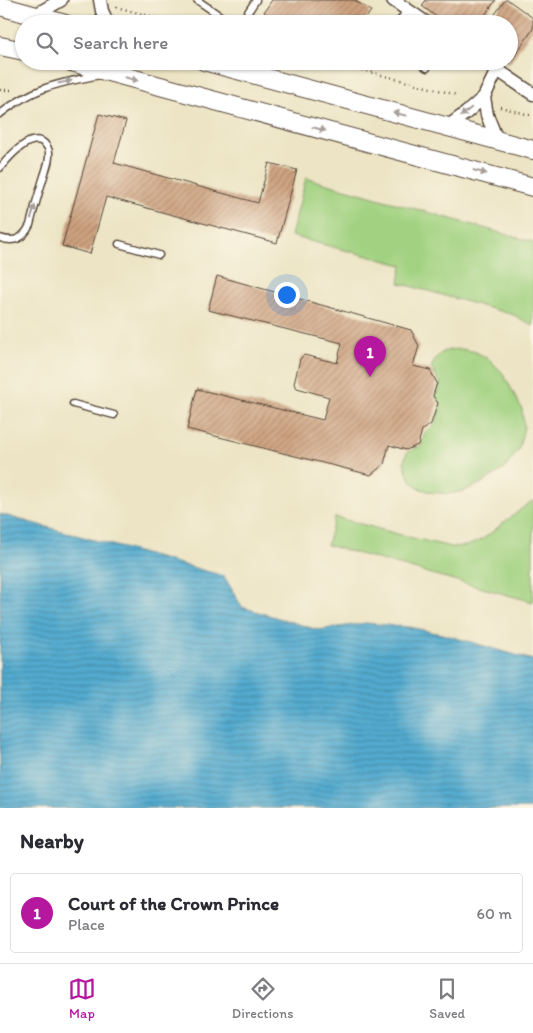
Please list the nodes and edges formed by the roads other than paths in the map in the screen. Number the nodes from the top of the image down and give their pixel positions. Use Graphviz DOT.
graph roads {
  1 [pos="62,0"];
  2 [pos="100,0"];
  3 [pos="197,0"];
  4 [pos="256,0"];
  5 [pos="393,0"];
  6 [pos="0,6"];
  7 [pos="407,10"];
  8 [pos="31,15"];
  9 [pos="36,15"];
  10 [pos="104,15"];
  11 [pos="219,15"];
  12 [pos="246,15"];
  13 [pos="404,15"];
  14 [pos="414,15"];
  15 [pos="0,46"];
  16 [pos="15,49"];
  17 [pos="100,70"];
  18 [pos="237,70"];
  19 [pos="264,70"];
  20 [pos="498,70"];
  21 [pos="110,73"];
  22 [pos="267,78"];
  23 [pos="533,94"];
  24 [pos="484,96"];
  25 [pos="0,114"];
  26 [pos="447,127"];
  27 [pos="497,140"];
  28 [pos="533,150"];
  29 [pos="0,168"];
  30 [pos="533,187"];
  31 [pos="1,240"];
  32 [pos="119,244"];
  33 [pos="159,255"];
  34 [pos="73,404"];
  35 [pos="114,415"];
  1 -- 9 [label="street"];
  2 -- 10 [label="street"];
  3 -- 11 [label="lane"];
  4 -- 12 [label="lane"];
  5 -- 7 [label="street"];
  6 -- 8 [label="main road"];
  7 -- 13 [label="lane"];
  7 -- 14 [label="street"];
  15 -- 16 [label="main road"];
  17 -- 21 [label="main road"];
  18 -- 22 [label="main road"];
  19 -- 22 [label="lane"];
  20 -- 23 [label="street"];
  20 -- 24 [label="street"];
  25 -- 21 [label="lane, one-way"];
  21 -- 30 [label="main road, one-way"];
  26 -- 22 [label="main road, one-way"];
  24 -- 26 [label="street, one-way"];
  24 -- 27 [label="street"];
  26 -- 27 [label="main road"];
  27 -- 28 [label="main road"];
  31 -- 29 [label="lane, one-way"];
  32 -- 33 [label="lane"];
  34 -- 35 [label="lane"];
}
